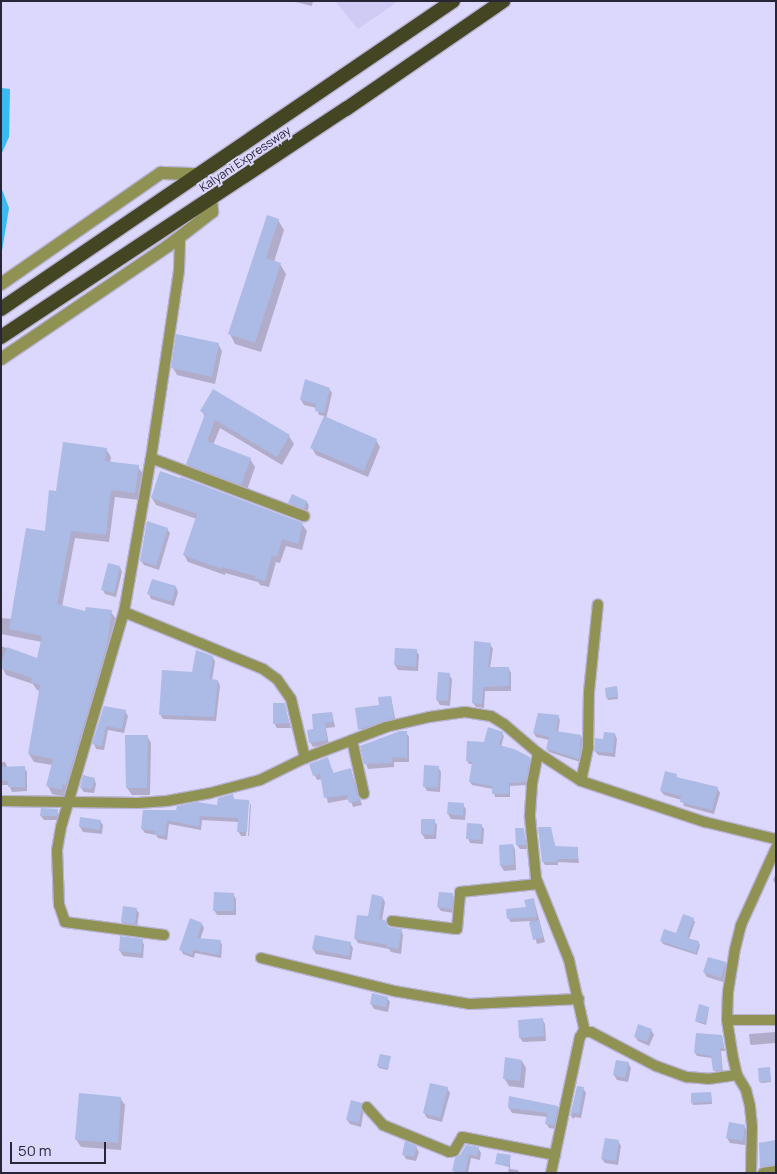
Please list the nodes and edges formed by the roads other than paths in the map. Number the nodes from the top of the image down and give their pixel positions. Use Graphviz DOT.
graph roads {
  1 [pos="454,1"];
  2 [pos="503,1"];
  3 [pos="199,174"];
  4 [pos="211,199"];
  5 [pos="180,236"];
  6 [pos="1,284"];
  7 [pos="1,309"];
  8 [pos="1,337"];
  9 [pos="1,359"];
  10 [pos="151,458"];
  11 [pos="304,516"];
  12 [pos="598,604"];
  13 [pos="124,612"];
  14 [pos="352,740"];
  15 [pos="538,753"];
  16 [pos="306,758"];
  17 [pos="581,781"];
  18 [pos="364,794"];
  19 [pos="1,801"];
  20 [pos="70,802"];
  21 [pos="776,839"];
  22 [pos="776,848"];
  23 [pos="538,884"];
  24 [pos="392,921"];
  25 [pos="164,935"];
  26 [pos="261,958"];
  27 [pos="579,999"];
  28 [pos="727,1020"];
  29 [pos="776,1020"];
  30 [pos="585,1032"];
  31 [pos="737,1076"];
  32 [pos="367,1107"];
  33 [pos="555,1154"];
  34 [pos="776,1171"];
  35 [pos="551,1173"];
  36 [pos="751,1173"];
  37 [pos="763,1173"];
  1 -- 3 [label="highway, Kalyani Expressway"];
  2 -- 4 [label="highway, Kalyani Expressway"];
  3 -- 6 [label="street"];
  3 -- 7 [label="highway, Kalyani Expressway"];
  4 -- 5 [label="street"];
  4 -- 8 [label="highway, Kalyani Expressway"];
  5 -- 9 [label="street"];
  5 -- 10 [label="street"];
  10 -- 11 [label="street"];
  10 -- 13 [label="street"];
  12 -- 17 [label="street"];
  13 -- 16 [label="street"];
  13 -- 20 [label="street"];
  14 -- 15 [label="street"];
  14 -- 16 [label="street"];
  14 -- 18 [label="street"];
  15 -- 17 [label="street"];
  15 -- 23 [label="street"];
  16 -- 20 [label="street"];
  17 -- 21 [label="street"];
  19 -- 20 [label="street"];
  20 -- 25 [label="street"];
  22 -- 28 [label="street"];
  23 -- 24 [label="street"];
  23 -- 27 [label="street"];
  26 -- 27 [label="street"];
  27 -- 30 [label="street"];
  28 -- 29 [label="street"];
  28 -- 31 [label="street"];
  30 -- 31 [label="street"];
  30 -- 33 [label="street"];
  31 -- 36 [label="street"];
  32 -- 33 [label="street"];
  33 -- 35 [label="street"];
  34 -- 37 [label="street"];
}
